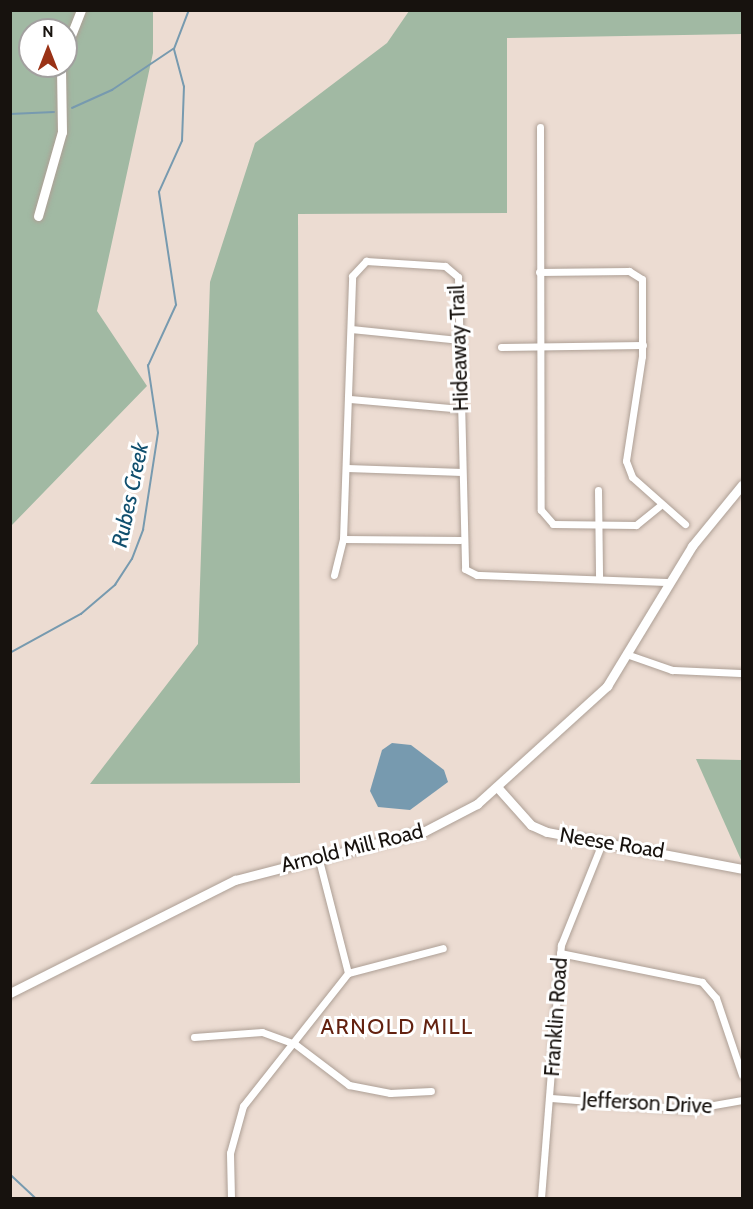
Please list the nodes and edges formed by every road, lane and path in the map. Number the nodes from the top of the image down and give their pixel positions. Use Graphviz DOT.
graph roads {
  1 [pos="61,78"];
  2 [pos="540,128"];
  3 [pos="38,216"];
  4 [pos="539,272"];
  5 [pos="351,329"];
  6 [pos="460,340"];
  7 [pos="643,345"];
  8 [pos="540,346"];
  9 [pos="501,347"];
  10 [pos="350,399"];
  11 [pos="461,409"];
  12 [pos="347,468"];
  13 [pos="462,472"];
  14 [pos="742,485"];
  15 [pos="598,490"];
  16 [pos="661,505"];
  17 [pos="685,524"];
  18 [pos="599,526"];
  19 [pos="343,539"];
  20 [pos="460,540"];
  21 [pos="334,575"];
  22 [pos="599,576"];
  23 [pos="669,582"];
  24 [pos="629,655"];
  25 [pos="742,673"];
  26 [pos="498,788"];
  27 [pos="602,843"];
  28 [pos="318,856"];
  29 [pos="742,869"];
  30 [pos="443,948"];
  31 [pos="560,953"];
  32 [pos="348,973"];
  33 [pos="10,993"];
  34 [pos="194,1037"];
  35 [pos="291,1042"];
  36 [pos="742,1075"];
  37 [pos="431,1091"];
  38 [pos="550,1098"];
  39 [pos="742,1100"];
  40 [pos="231,1198"];
  41 [pos="541,1198"];
  1 -- 3 [label="main road"];
  2 -- 4 [label="street"];
  4 -- 7 [label="street"];
  4 -- 8 [label="street"];
  5 -- 6 [label="street"];
  5 -- 6 [label="street, Hideaway Trail"];
  5 -- 10 [label="street, Hideaway Trail"];
  6 -- 11 [label="street, Hideaway Trail"];
  7 -- 8 [label="street"];
  7 -- 16 [label="street"];
  8 -- 9 [label="street"];
  8 -- 18 [label="street"];
  10 -- 11 [label="street"];
  10 -- 12 [label="street, Hideaway Trail"];
  11 -- 13 [label="street, Hideaway Trail"];
  12 -- 13 [label="street"];
  12 -- 19 [label="street, Hideaway Trail"];
  13 -- 20 [label="street, Hideaway Trail"];
  14 -- 23 [label="main road, Arnold Mill Road"];
  15 -- 18 [label="street"];
  16 -- 17 [label="street"];
  16 -- 18 [label="street"];
  18 -- 22 [label="street"];
  19 -- 20 [label="street"];
  19 -- 21 [label="street, Hideaway Trail"];
  20 -- 22 [label="street, Hideaway Trail"];
  22 -- 23 [label="street, Hideaway Trail"];
  23 -- 24 [label="main road, Arnold Mill Road"];
  24 -- 25 [label="street"];
  24 -- 26 [label="main road, Arnold Mill Road"];
  26 -- 27 [label="main road, Neese Road"];
  26 -- 28 [label="main road, Arnold Mill Road"];
  27 -- 29 [label="main road, Neese Road"];
  27 -- 31 [label="street, Franklin Road"];
  28 -- 32 [label="street"];
  28 -- 33 [label="main road, Arnold Mill Road"];
  30 -- 32 [label="street"];
  31 -- 36 [label="street"];
  31 -- 38 [label="street, Franklin Road"];
  32 -- 35 [label="street"];
  34 -- 35 [label="street"];
  35 -- 37 [label="street"];
  35 -- 40 [label="street"];
  38 -- 39 [label="street, Jefferson Drive"];
  38 -- 41 [label="street, Franklin Road"];
}
